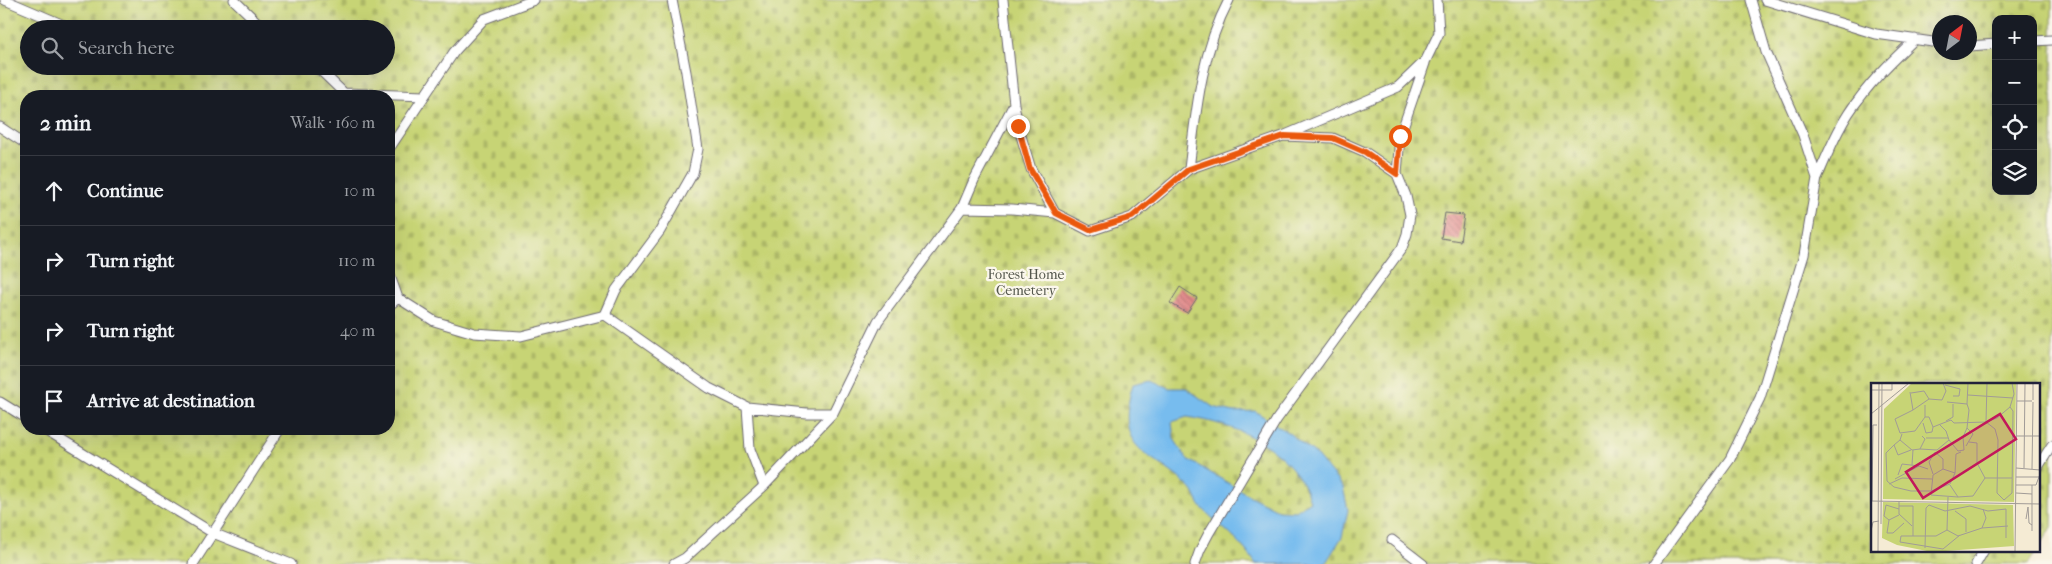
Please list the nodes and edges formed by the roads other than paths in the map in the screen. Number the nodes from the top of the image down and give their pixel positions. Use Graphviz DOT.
graph roads {
  1 [pos="5,0"];
  2 [pos="234,0"];
  3 [pos="534,0"];
  4 [pos="672,0"];
  5 [pos="1003,0"];
  6 [pos="1229,0"];
  7 [pos="1437,0"];
  8 [pos="1751,0"];
  9 [pos="1765,0"];
  10 [pos="52,20"];
  11 [pos="253,20"];
  12 [pos="1915,40"];
  13 [pos="2052,40"];
  14 [pos="1932,42"];
  15 [pos="2037,42"];
  16 [pos="1992,44"];
  17 [pos="1977,45"];
  18 [pos="1426,60"];
  19 [pos="325,75"];
  20 [pos="341,90"];
  21 [pos="395,96"];
  22 [pos="424,96"];
  23 [pos="1014,104"];
  24 [pos="0,127"];
  25 [pos="1284,136"];
  26 [pos="20,140"];
  27 [pos="395,140"];
  28 [pos="1189,169"];
  29 [pos="1397,174"];
  30 [pos="1817,178"];
  31 [pos="962,208"];
  32 [pos="1056,213"];
  33 [pos="395,290"];
  34 [pos="398,298"];
  35 [pos="395,301"];
  36 [pos="605,315"];
  37 [pos="0,402"];
  38 [pos="747,407"];
  39 [pos="833,413"];
  40 [pos="20,414"];
  41 [pos="53,435"];
  42 [pos="276,435"];
  43 [pos="2052,446"];
  44 [pos="2040,464"];
  45 [pos="764,486"];
  46 [pos="213,533"];
  47 [pos="1392,540"];
  48 [pos="1983,552"];
  49 [pos="193,564"];
  50 [pos="291,564"];
  51 [pos="674,564"];
  52 [pos="1195,564"];
  53 [pos="1423,564"];
  54 [pos="1654,564"];
  55 [pos="1976,564"];
  1 -- 10 [label="lane"];
  2 -- 11 [label="lane"];
  3 -- 22 [label="lane"];
  4 -- 36 [label="lane"];
  5 -- 23 [label="lane"];
  6 -- 28 [label="lane"];
  7 -- 18 [label="lane"];
  8 -- 30 [label="lane"];
  9 -- 12 [label="lane"];
  12 -- 14 [label="lane"];
  12 -- 30 [label="lane"];
  13 -- 15 [label="lane"];
  16 -- 17 [label="lane"];
  18 -- 25 [label="lane"];
  18 -- 29 [label="lane"];
  19 -- 20 [label="lane"];
  21 -- 22 [label="lane"];
  22 -- 27 [label="lane"];
  23 -- 31 [label="lane"];
  23 -- 32 [label="lane"];
  24 -- 26 [label="lane"];
  25 -- 28 [label="lane"];
  25 -- 29 [label="lane"];
  28 -- 32 [label="lane"];
  29 -- 52 [label="lane"];
  30 -- 54 [label="lane"];
  31 -- 32 [label="lane"];
  31 -- 39 [label="lane"];
  33 -- 34 [label="lane"];
  34 -- 35 [label="lane"];
  34 -- 36 [label="lane"];
  36 -- 38 [label="lane"];
  37 -- 40 [label="lane"];
  38 -- 39 [label="lane"];
  38 -- 45 [label="lane"];
  39 -- 45 [label="lane"];
  41 -- 46 [label="lane"];
  42 -- 46 [label="lane"];
  43 -- 44 [label="lane"];
  45 -- 51 [label="lane"];
  46 -- 49 [label="lane"];
  46 -- 50 [label="lane"];
  47 -- 53 [label="lane"];
  48 -- 55 [label="lane"];
}
